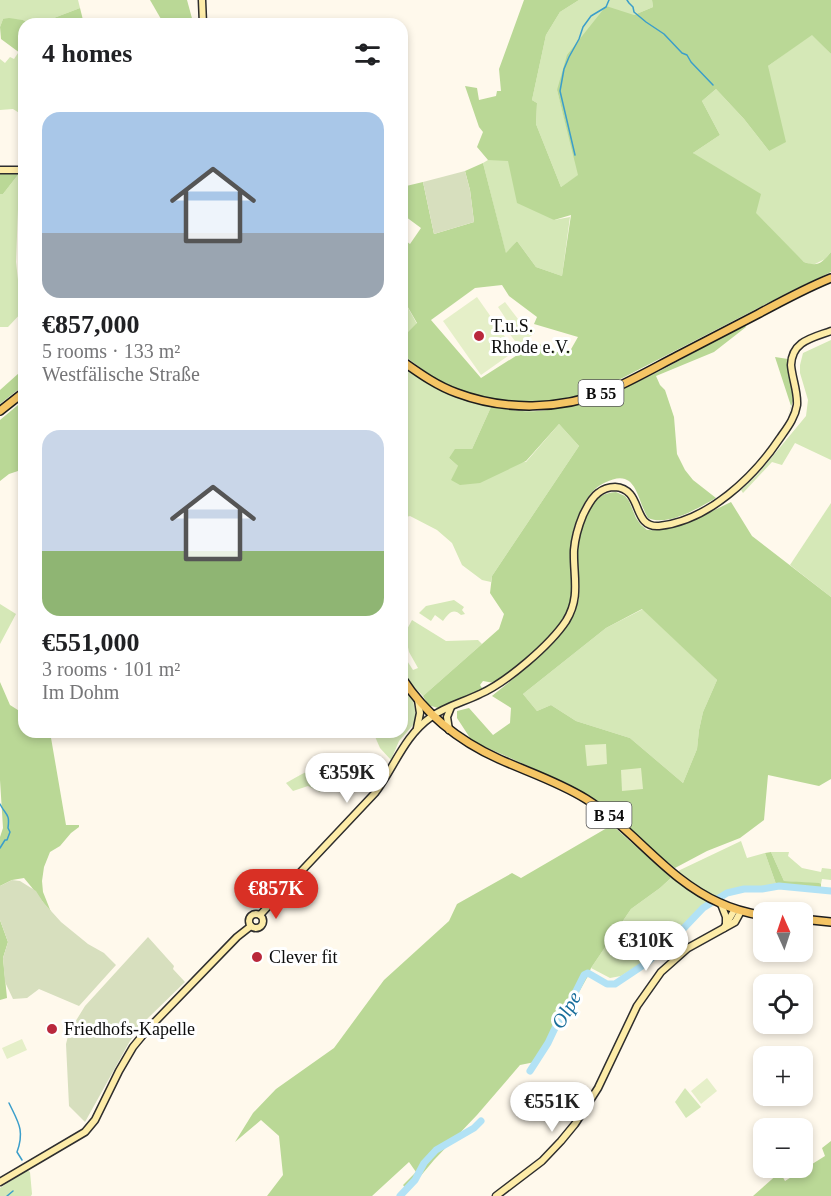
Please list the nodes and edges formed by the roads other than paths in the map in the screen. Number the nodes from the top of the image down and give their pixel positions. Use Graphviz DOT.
graph roads {
  1 [pos="201,0"];
  2 [pos="202,18"];
  3 [pos="0,170"];
  4 [pos="18,170"];
  5 [pos="831,278"];
  6 [pos="831,331"];
  7 [pos="408,365"];
  8 [pos="18,397"];
  9 [pos="0,411"];
  10 [pos="408,686"];
  11 [pos="418,700"];
  12 [pos="452,706"];
  13 [pos="433,716"];
  14 [pos="417,729"];
  15 [pos="450,730"];
  16 [pos="721,904"];
  17 [pos="738,910"];
  18 [pos="753,913"];
  19 [pos="260,915"];
  20 [pos="813,920"];
  21 [pos="831,922"];
  22 [pos="250,926"];
  23 [pos="725,926"];
  24 [pos="0,1182"];
  25 [pos="496,1196"];
  1 -- 2 [label="street"];
  3 -- 4 [label="street"];
  5 -- 7 [label="main road, B 55"];
  6 -- 12 [label="street"];
  8 -- 9 [label="main road"];
  10 -- 11 [label="main road, B 54"];
  11 -- 13 [label="main road, B 54"];
  11 -- 14 [label="street"];
  12 -- 13 [label="street"];
  12 -- 15 [label="street"];
  13 -- 14 [label="street"];
  13 -- 15 [label="main road, B 54"];
  14 -- 19 [label="street"];
  15 -- 16 [label="main road, B 54"];
  16 -- 17 [label="main road, B 54"];
  16 -- 23 [label="street"];
  17 -- 18 [label="main road, B 54"];
  17 -- 23 [label="street"];
  19 -- 22 [label="street"];
  19 -- 22 [label="street"];
  20 -- 21 [label="main road"];
  22 -- 24 [label="street"];
  23 -- 25 [label="street"];
}
